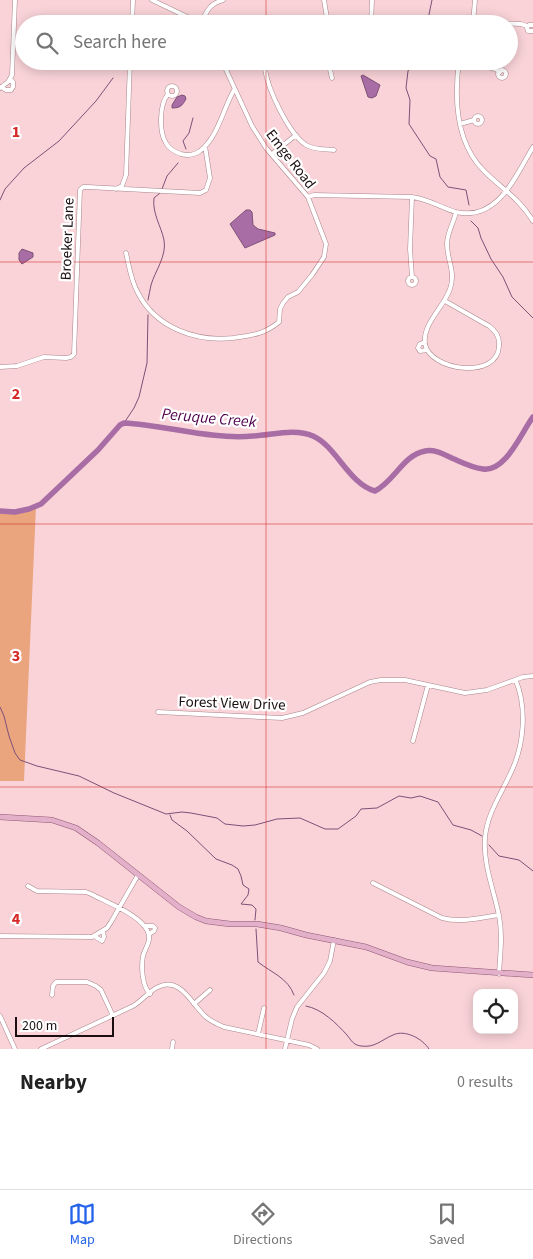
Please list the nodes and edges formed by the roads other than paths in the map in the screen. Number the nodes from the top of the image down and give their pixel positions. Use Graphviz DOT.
graph roads {
  1 [pos="15,0"];
  2 [pos="133,0"];
  3 [pos="152,0"];
  4 [pos="223,0"];
  5 [pos="324,0"];
  6 [pos="372,0"];
  7 [pos="475,0"];
  8 [pos="132,15"];
  9 [pos="183,15"];
  10 [pos="206,15"];
  11 [pos="326,15"];
  12 [pos="371,15"];
  13 [pos="473,15"];
  14 [pos="518,24"];
  15 [pos="533,25"];
  16 [pos="527,26"];
  17 [pos="533,31"];
  18 [pos="130,70"];
  19 [pos="226,70"];
  20 [pos="265,70"];
  21 [pos="330,70"];
  22 [pos="458,70"];
  23 [pos="497,70"];
  24 [pos="500,72"];
  25 [pos="332,78"];
  26 [pos="10,79"];
  27 [pos="0,87"];
  28 [pos="234,90"];
  29 [pos="168,94"];
  30 [pos="474,120"];
  31 [pos="460,124"];
  32 [pos="296,136"];
  33 [pos="205,146"];
  34 [pos="533,147"];
  35 [pos="334,150"];
  36 [pos="272,154"];
  37 [pos="116,189"];
  38 [pos="507,190"];
  39 [pos="308,197"];
  40 [pos="412,197"];
  41 [pos="456,212"];
  42 [pos="533,221"];
  43 [pos="126,253"];
  44 [pos="412,277"];
  45 [pos="444,301"];
  46 [pos="426,342"];
  47 [pos="427,350"];
  48 [pos="0,368"];
  49 [pos="533,676"];
  50 [pos="516,681"];
  51 [pos="428,685"];
  52 [pos="158,712"];
  53 [pos="413,741"];
  54 [pos="0,817"];
  55 [pos="138,875"];
  56 [pos="373,883"];
  57 [pos="28,886"];
  58 [pos="118,908"];
  59 [pos="499,915"];
  60 [pos="144,926"];
  61 [pos="103,931"];
  62 [pos="149,934"];
  63 [pos="0,936"];
  64 [pos="94,936"];
  65 [pos="334,940"];
  66 [pos="499,974"];
  67 [pos="533,976"];
  68 [pos="210,990"];
  69 [pos="150,994"];
  70 [pos="52,995"];
  71 [pos="194,1004"];
  72 [pos="264,1008"];
  73 [pos="0,1016"];
  74 [pos="113,1016"];
  75 [pos="258,1034"];
  76 [pos="287,1040"];
  77 [pos="173,1042"];
  78 [pos="15,1049"];
  79 [pos="40,1049"];
  80 [pos="172,1049"];
  81 [pos="285,1049"];
  82 [pos="316,1049"];
  1 -- 26 [label="street"];
  2 -- 8 [label="street"];
  3 -- 9 [label="street"];
  4 -- 10 [label="street"];
  5 -- 11 [label="street"];
  6 -- 12 [label="street"];
  7 -- 13 [label="street"];
  14 -- 16 [label="street"];
  15 -- 16 [label="street"];
  16 -- 17 [label="street"];
  18 -- 37 [label="street"];
  19 -- 28 [label="street, Emge Road"];
  20 -- 32 [label="street"];
  21 -- 25 [label="street"];
  22 -- 31 [label="street"];
  23 -- 24 [label="street"];
  26 -- 27 [label="street"];
  26 -- 27 [label="street"];
  28 -- 33 [label="street"];
  28 -- 36 [label="street, Emge Road"];
  29 -- 33 [label="street"];
  30 -- 31 [label="street"];
  31 -- 38 [label="street"];
  32 -- 35 [label="street"];
  32 -- 36 [label="street"];
  33 -- 37 [label="street, Broeker Lane"];
  34 -- 38 [label="street"];
  36 -- 39 [label="street, Emge Road"];
  37 -- 48 [label="street, Broeker Lane"];
  38 -- 41 [label="street"];
  38 -- 42 [label="street"];
  39 -- 40 [label="street"];
  39 -- 43 [label="street, Emge Road"];
  40 -- 41 [label="street"];
  40 -- 44 [label="street"];
  41 -- 45 [label="street"];
  45 -- 46 [label="street"];
  45 -- 47 [label="street"];
  46 -- 47 [label="street"];
  46 -- 47 [label="street"];
  49 -- 50 [label="street, Forest View Drive"];
  50 -- 51 [label="street, Forest View Drive"];
  50 -- 59 [label="street"];
  51 -- 52 [label="street, Forest View Drive"];
  51 -- 53 [label="street"];
  54 -- 55 [label="main road"];
  55 -- 58 [label="street"];
  55 -- 65 [label="main road"];
  56 -- 59 [label="street"];
  57 -- 58 [label="street"];
  58 -- 60 [label="street"];
  58 -- 61 [label="street"];
  59 -- 66 [label="street"];
  60 -- 62 [label="street"];
  60 -- 62 [label="street"];
  61 -- 64 [label="street"];
  61 -- 64 [label="street"];
  62 -- 69 [label="street"];
  63 -- 64 [label="street"];
  65 -- 66 [label="main road"];
  65 -- 76 [label="street"];
  66 -- 67 [label="main road"];
  68 -- 71 [label="street"];
  69 -- 71 [label="street"];
  69 -- 74 [label="street"];
  70 -- 74 [label="street"];
  71 -- 75 [label="street"];
  72 -- 75 [label="street"];
  73 -- 78 [label="street"];
  74 -- 79 [label="street"];
  75 -- 76 [label="street"];
  76 -- 81 [label="street"];
  76 -- 82 [label="street"];
  77 -- 80 [label="street"];
}
